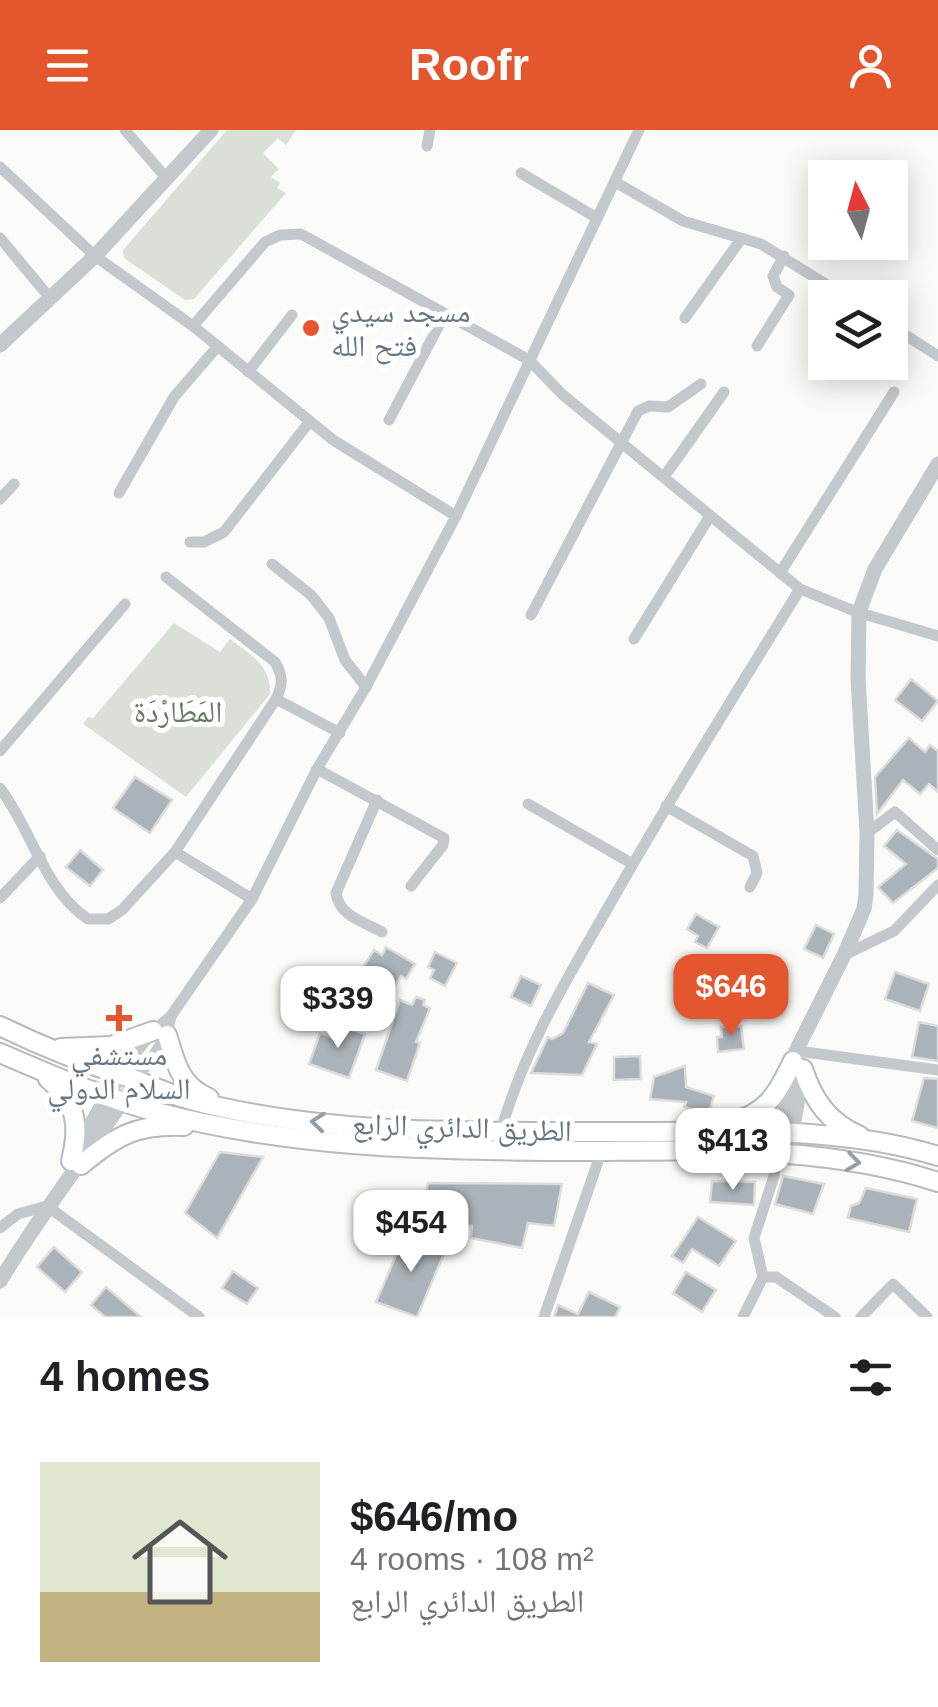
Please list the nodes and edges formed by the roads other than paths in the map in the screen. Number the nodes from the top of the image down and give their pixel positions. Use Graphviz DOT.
graph roads {
  1 [pos="126,130"];
  2 [pos="210,130"];
  3 [pos="430,130"];
  4 [pos="639,130"];
  5 [pos="427,146"];
  6 [pos="0,166"];
  7 [pos="521,173"];
  8 [pos="167,178"];
  9 [pos="615,182"];
  10 [pos="597,218"];
  11 [pos="0,238"];
  12 [pos="741,239"];
  13 [pos="95,256"];
  14 [pos="784,256"];
  15 [pos="821,280"];
  16 [pos="50,298"];
  17 [pos="445,314"];
  18 [pos="292,315"];
  19 [pos="685,318"];
  20 [pos="193,326"];
  21 [pos="908,337"];
  22 [pos="0,344"];
  23 [pos="218,346"];
  24 [pos="757,346"];
  25 [pos="938,356"];
  26 [pos="529,360"];
  27 [pos="248,372"];
  28 [pos="701,384"];
  29 [pos="724,392"];
  30 [pos="894,392"];
  31 [pos="310,420"];
  32 [pos="390,420"];
  33 [pos="622,442"];
  34 [pos="938,464"];
  35 [pos="664,477"];
  36 [pos="14,484"];
  37 [pos="118,493"];
  38 [pos="0,499"];
  39 [pos="456,516"];
  40 [pos="710,516"];
  41 [pos="190,542"];
  42 [pos="272,564"];
  43 [pos="780,573"];
  44 [pos="166,577"];
  45 [pos="800,589"];
  46 [pos="125,604"];
  47 [pos="859,612"];
  48 [pos="531,616"];
  49 [pos="938,636"];
  50 [pos="634,639"];
  51 [pos="366,686"];
  52 [pos="276,699"];
  53 [pos="340,732"];
  54 [pos="0,751"];
  55 [pos="317,770"];
  56 [pos="0,788"];
  57 [pos="377,800"];
  58 [pos="528,804"];
  59 [pos="666,806"];
  60 [pos="867,832"];
  61 [pos="938,850"];
  62 [pos="175,852"];
  63 [pos="40,856"];
  64 [pos="631,863"];
  65 [pos="938,885"];
  66 [pos="411,886"];
  67 [pos="750,887"];
  68 [pos="0,898"];
  69 [pos="252,899"];
  70 [pos="382,932"];
  71 [pos="844,955"];
  72 [pos="0,1026"];
  73 [pos="163,1027"];
  74 [pos="32,1042"];
  75 [pos="0,1053"];
  76 [pos="800,1061"];
  77 [pos="32,1067"];
  78 [pos="938,1070"];
  79 [pos="128,1078"];
  80 [pos="114,1099"];
  81 [pos="228,1107"];
  82 [pos="224,1128"];
  83 [pos="500,1130"];
  84 [pos="696,1132"];
  85 [pos="787,1132"];
  86 [pos="870,1140"];
  87 [pos="602,1150"];
  88 [pos="783,1154"];
  89 [pos="938,1156"];
  90 [pos="76,1163"];
  91 [pos="938,1182"];
  92 [pos="47,1206"];
  93 [pos="0,1228"];
  94 [pos="763,1277"];
  95 [pos="0,1281"];
  96 [pos="192,1315"];
  97 [pos="544,1317"];
  98 [pos="742,1317"];
  99 [pos="835,1317"];
  100 [pos="861,1317"];
  101 [pos="927,1317"];
  1 -- 8 [label="street"];
  2 -- 8 [label="street"];
  3 -- 5 [label="street"];
  4 -- 9 [label="street"];
  6 -- 13 [label="street"];
  7 -- 10 [label="street"];
  8 -- 13 [label="street"];
  9 -- 10 [label="street"];
  9 -- 12 [label="street"];
  10 -- 26 [label="street"];
  11 -- 16 [label="street"];
  12 -- 14 [label="street"];
  12 -- 19 [label="street"];
  13 -- 16 [label="street"];
  13 -- 20 [label="street"];
  14 -- 15 [label="street"];
  14 -- 24 [label="street"];
  16 -- 22 [label="street"];
  17 -- 20 [label="street"];
  17 -- 26 [label="street"];
  17 -- 32 [label="street"];
  18 -- 27 [label="street"];
  20 -- 23 [label="street"];
  21 -- 25 [label="street"];
  23 -- 27 [label="street"];
  23 -- 37 [label="street"];
  26 -- 33 [label="street"];
  26 -- 39 [label="street"];
  27 -- 31 [label="street"];
  28 -- 33 [label="street"];
  29 -- 35 [label="street"];
  30 -- 43 [label="street"];
  31 -- 39 [label="street"];
  31 -- 41 [label="street"];
  33 -- 35 [label="street"];
  33 -- 48 [label="street"];
  34 -- 47 [label="street"];
  35 -- 40 [label="street"];
  36 -- 38 [label="street"];
  39 -- 51 [label="street"];
  40 -- 43 [label="street"];
  40 -- 50 [label="street"];
  42 -- 51 [label="street"];
  43 -- 45 [label="street"];
  44 -- 52 [label="street"];
  45 -- 47 [label="street"];
  45 -- 59 [label="street"];
  46 -- 54 [label="street"];
  47 -- 49 [label="street"];
  47 -- 60 [label="street"];
  51 -- 53 [label="street"];
  52 -- 53 [label="street"];
  52 -- 62 [label="street"];
  53 -- 55 [label="street"];
  55 -- 57 [label="street"];
  55 -- 69 [label="street"];
  56 -- 63 [label="street"];
  57 -- 66 [label="street"];
  57 -- 70 [label="street"];
  58 -- 64 [label="street"];
  59 -- 64 [label="street"];
  59 -- 67 [label="street"];
  60 -- 61 [label="street"];
  60 -- 71 [label="street"];
  62 -- 63 [label="street"];
  62 -- 69 [label="street"];
  63 -- 68 [label="street"];
  64 -- 83 [label="street"];
  65 -- 71 [label="street"];
  69 -- 73 [label="street"];
  71 -- 76 [label="street"];
  72 -- 74 [label="main road, الطريق الدائري الرابع"];
  73 -- 74 [label="main road"];
  73 -- 79 [label="street"];
  73 -- 81 [label="main road"];
  74 -- 79 [label="main road, الطريق الدائري الرابع"];
  75 -- 77 [label="main road, الطريق الدائري الرابع"];
  76 -- 78 [label="street"];
  76 -- 84 [label="main road"];
  76 -- 85 [label="street"];
  76 -- 86 [label="main road"];
  77 -- 80 [label="main road, الطريق الدائري الرابع"];
  77 -- 90 [label="main road"];
  79 -- 80 [label="street"];
  79 -- 81 [label="main road, الطريق الدائري الرابع"];
  80 -- 82 [label="main road, الطريق الدائري الرابع"];
  80 -- 90 [label="street"];
  83 -- 81 [label="main road, الطريق الدائري الرابع, one-way"];
  82 -- 87 [label="main road, الطريق الدائري الرابع"];
  82 -- 90 [label="main road"];
  83 -- 84 [label="main road, الطريق الدائري الرابع"];
  84 -- 85 [label="main road, الطريق الدائري الرابع"];
  85 -- 86 [label="main road, الطريق الدائري الرابع"];
  85 -- 88 [label="street"];
  86 -- 89 [label="main road, الطريق الدائري الرابع"];
  87 -- 88 [label="main road, الطريق الدائري الرابع"];
  87 -- 97 [label="street"];
  88 -- 91 [label="main road, الطريق الدائري الرابع, one-way"];
  88 -- 94 [label="street"];
  90 -- 92 [label="street"];
  92 -- 93 [label="street"];
  92 -- 95 [label="street"];
  92 -- 96 [label="street"];
  94 -- 98 [label="street"];
  94 -- 99 [label="street"];
  100 -- 101 [label="street"];
}
